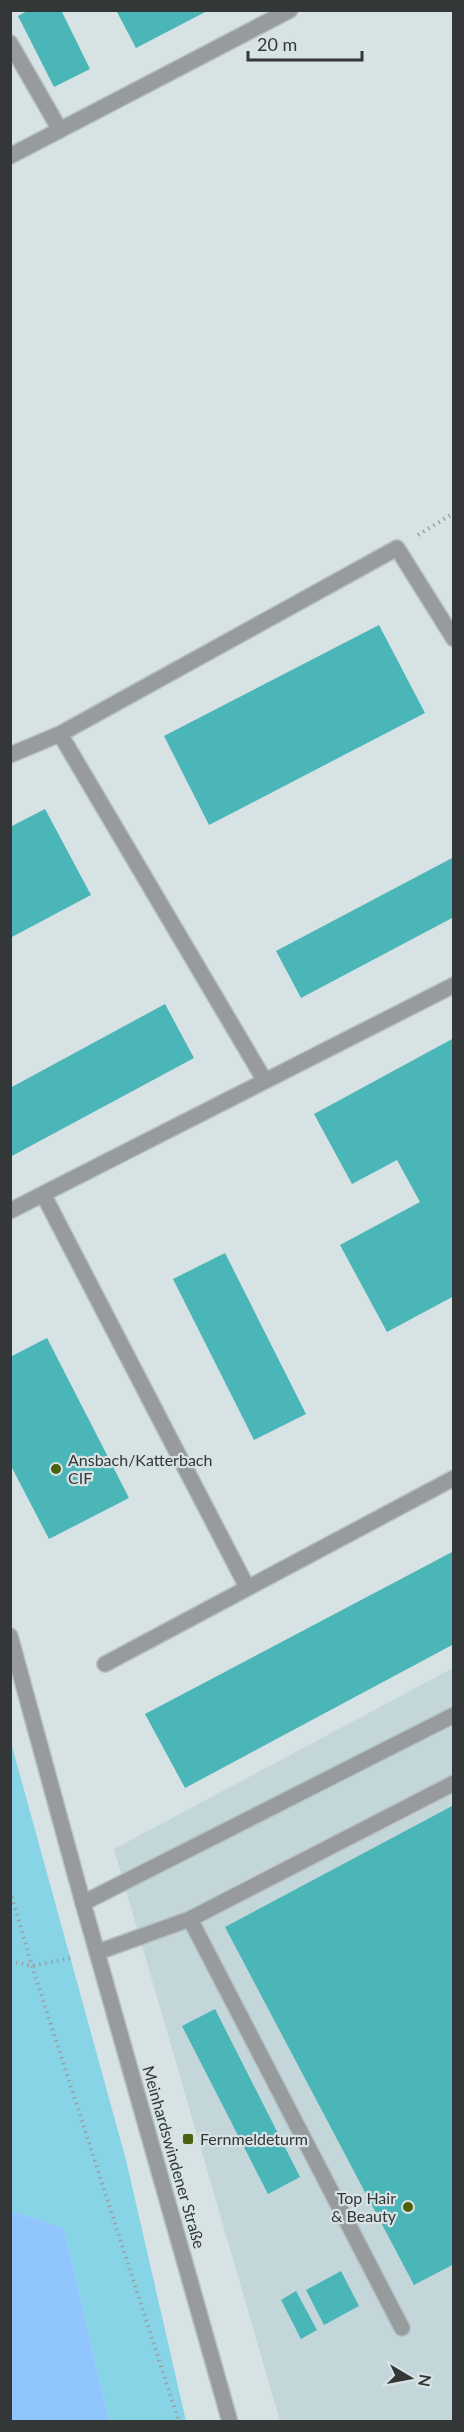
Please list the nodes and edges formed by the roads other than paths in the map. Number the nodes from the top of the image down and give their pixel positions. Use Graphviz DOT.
graph roads {
  1 [pos="290,10"];
  2 [pos="10,43"];
  3 [pos="60,130"];
  4 [pos="10,156"];
  5 [pos="453,639"];
  6 [pos="60,734"];
  7 [pos="10,755"];
  8 [pos="453,985"];
  9 [pos="265,1081"];
  10 [pos="43,1194"];
  11 [pos="10,1211"];
  12 [pos="453,1478"];
  13 [pos="248,1587"];
  14 [pos="10,1636"];
  15 [pos="105,1664"];
  16 [pos="453,1714"];
  17 [pos="453,1783"];
  18 [pos="82,1903"];
  19 [pos="190,1919"];
  20 [pos="98,1952"];
  21 [pos="402,2328"];
  22 [pos="230,2421"];
  1 -- 3 [label="street"];
  2 -- 3 [label="street"];
  3 -- 4 [label="street"];
  5 -- 6 [label="street"];
  6 -- 7 [label="street"];
  6 -- 9 [label="street"];
  8 -- 9 [label="street"];
  9 -- 10 [label="street"];
  10 -- 11 [label="street"];
  10 -- 13 [label="street"];
  12 -- 13 [label="street"];
  13 -- 15 [label="street"];
  14 -- 18 [label="street, Meinhardswindener Straße"];
  16 -- 18 [label="street"];
  17 -- 19 [label="street"];
  18 -- 20 [label="street, Meinhardswindener Straße"];
  19 -- 20 [label="street"];
  19 -- 21 [label="street"];
  20 -- 22 [label="street, Meinhardswindener Straße"];
}
